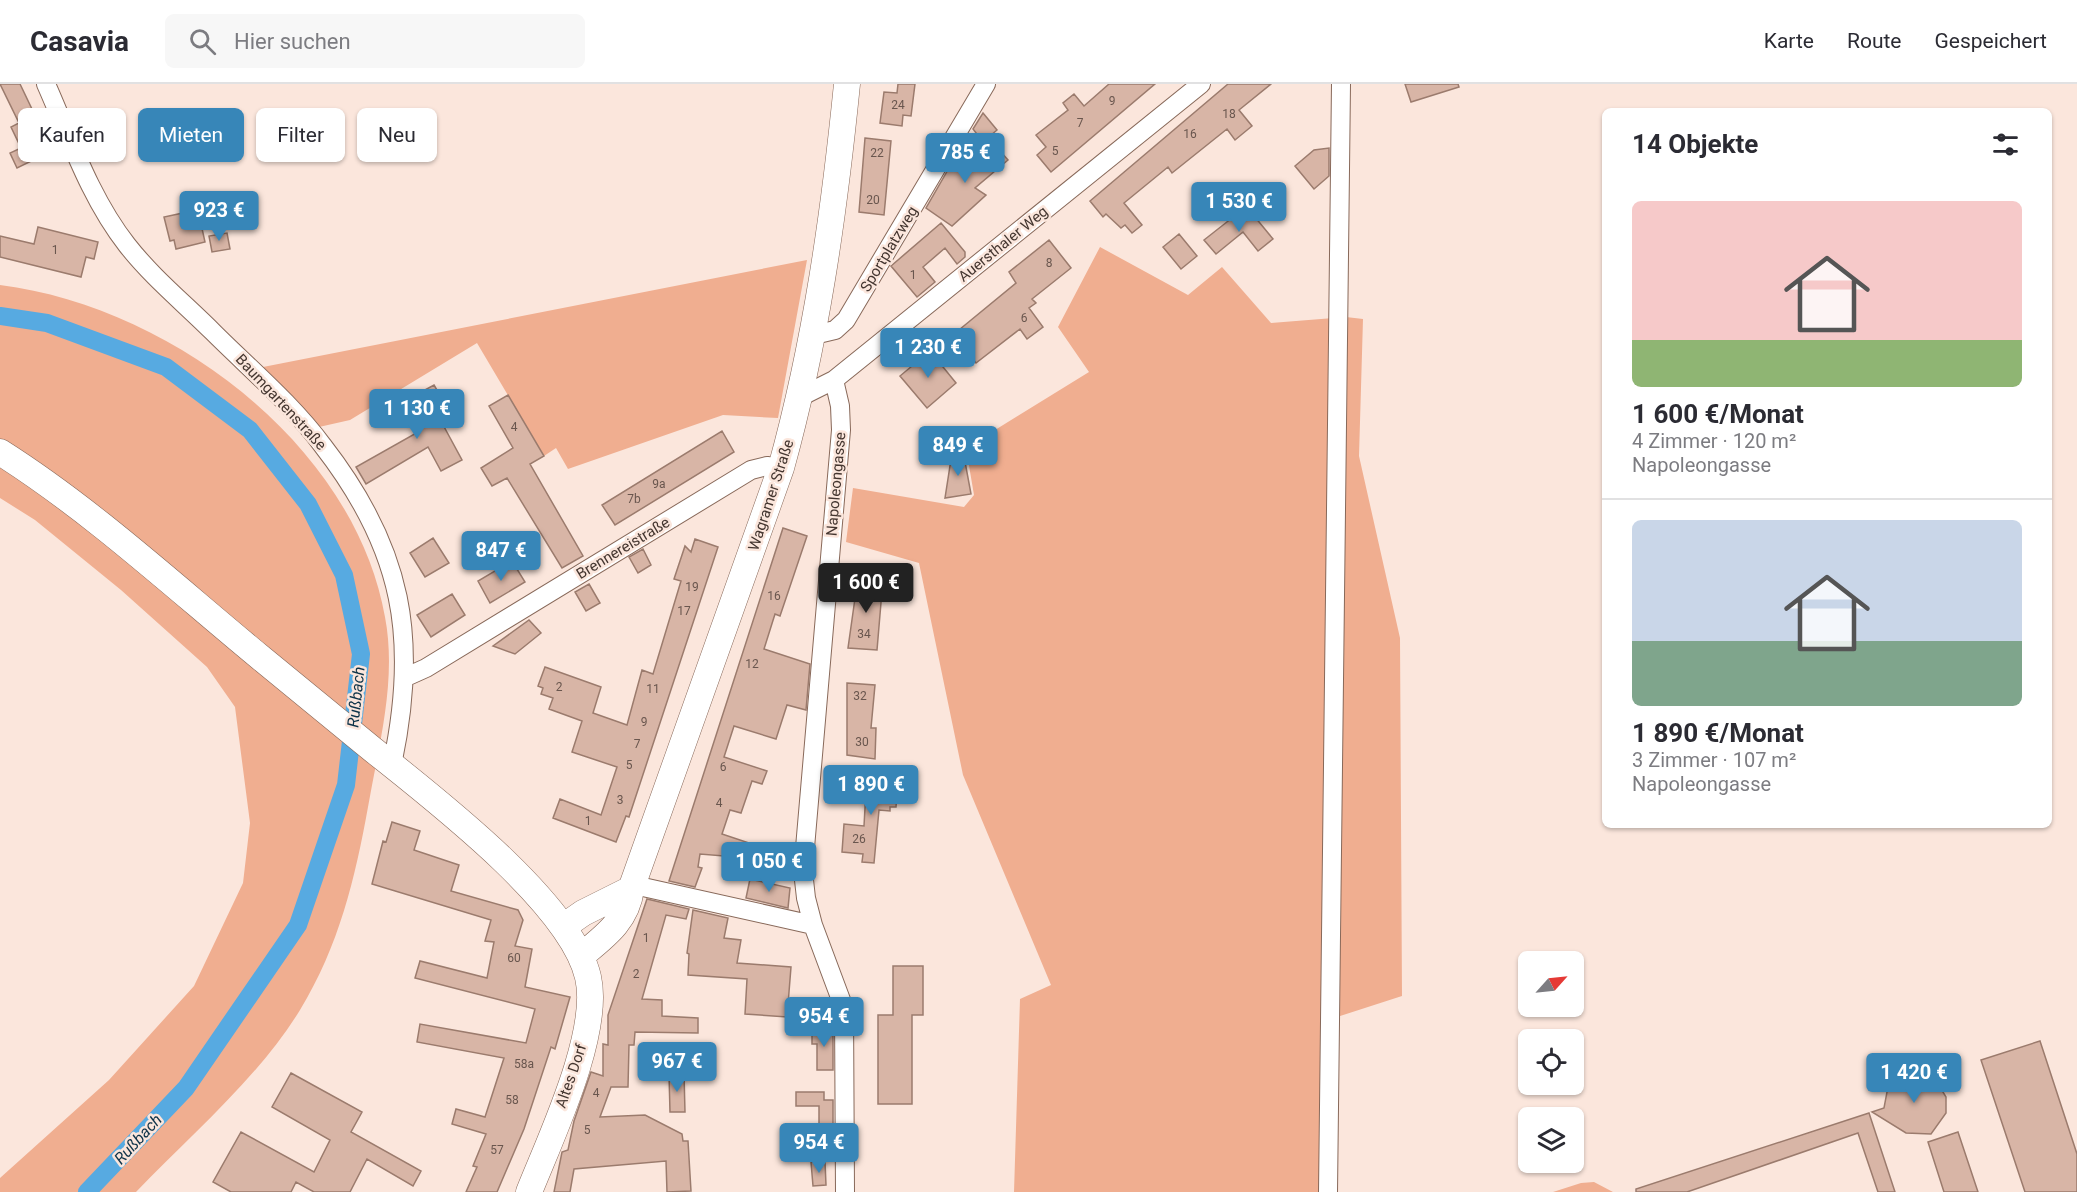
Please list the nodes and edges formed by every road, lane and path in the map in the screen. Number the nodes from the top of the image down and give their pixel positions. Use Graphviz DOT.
graph roads {
  1 [pos="46,84"];
  2 [pos="847,84"];
  3 [pos="986,84"];
  4 [pos="1201,84"];
  5 [pos="1341,84"];
  6 [pos="814,335"];
  7 [pos="834,380"];
  8 [pos="800,397"];
  9 [pos="0,452"];
  10 [pos="781,468"];
  11 [pos="406,677"];
  12 [pos="383,757"];
  13 [pos="633,887"];
  14 [pos="813,925"];
  15 [pos="563,927"];
  16 [pos="581,957"];
  17 [pos="528,1192"];
  18 [pos="845,1192"];
  19 [pos="1328,1192"];
  1 -- 11 [label="street, Baumgartenstraße"];
  2 -- 6 [label="main road, Wagramer Straße"];
  3 -- 6 [label="street, Sportplatzweg"];
  4 -- 7 [label="street, Auersthaler Weg"];
  5 -- 19 [label="street"];
  6 -- 8 [label="main road, Wagramer Straße"];
  7 -- 8 [label="street, Auersthaler Weg"];
  7 -- 14 [label="street, Napoleongasse"];
  8 -- 10 [label="main road, Wagramer Straße"];
  9 -- 12 [label="main road, Altes Dorf"];
  10 -- 11 [label="street, Brennereistraße"];
  10 -- 13 [label="main road, Wagramer Straße"];
  11 -- 12 [label="street, Baumgartenstraße"];
  12 -- 15 [label="main road, Altes Dorf"];
  13 -- 14 [label="street"];
  13 -- 15 [label="main road"];
  13 -- 16 [label="main road, Wagramer Straße"];
  14 -- 18 [label="street, Napoleongasse"];
  15 -- 16 [label="main road, Altes Dorf"];
  16 -- 17 [label="main road, Altes Dorf"];
}
